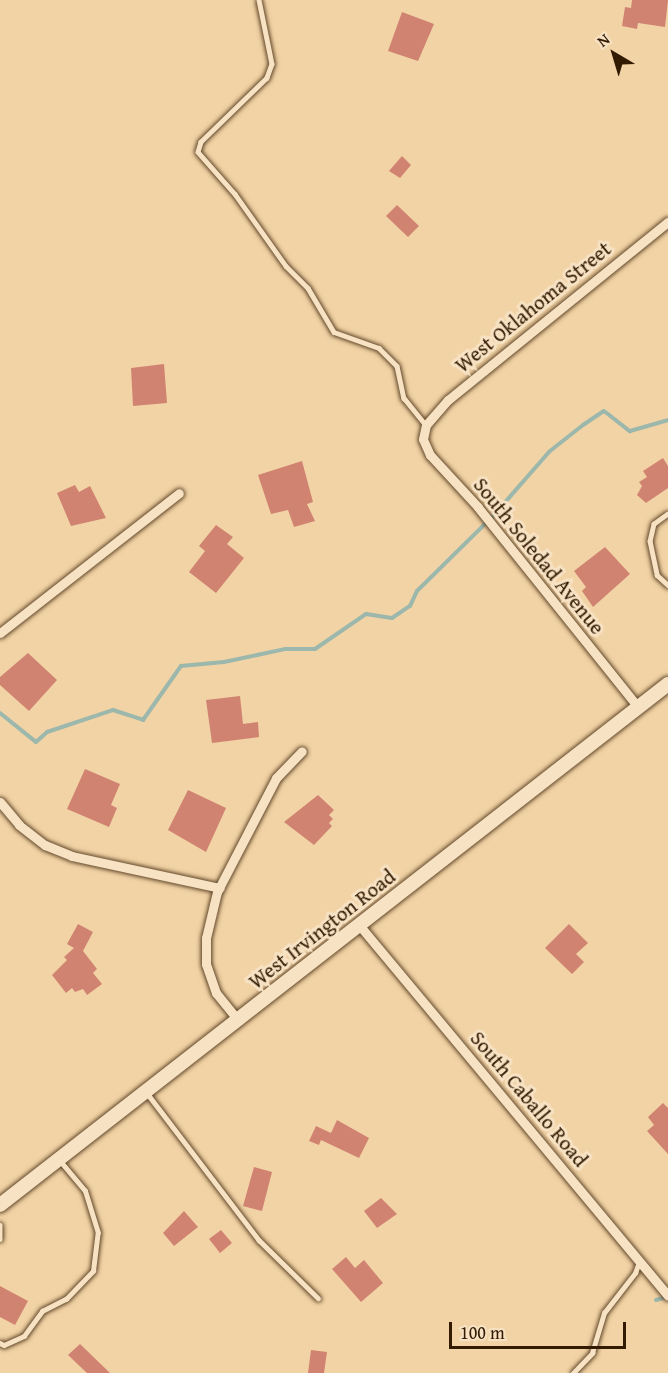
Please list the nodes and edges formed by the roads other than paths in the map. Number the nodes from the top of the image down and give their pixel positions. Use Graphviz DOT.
graph roads {
  1 [pos="259,0"];
  2 [pos="668,222"];
  3 [pos="426,425"];
  4 [pos="179,494"];
  5 [pos="668,514"];
  6 [pos="668,585"];
  7 [pos="0,633"];
  8 [pos="668,684"];
  9 [pos="638,706"];
  10 [pos="302,751"];
  11 [pos="0,802"];
  12 [pos="220,888"];
  13 [pos="360,926"];
  14 [pos="238,1020"];
  15 [pos="146,1091"];
  16 [pos="58,1159"];
  17 [pos="0,1205"];
  18 [pos="0,1225"];
  19 [pos="0,1239"];
  20 [pos="640,1259"];
  21 [pos="668,1296"];
  22 [pos="318,1298"];
  23 [pos="0,1343"];
  24 [pos="573,1373"];
  1 -- 3 [label="lane"];
  2 -- 3 [label="street, West Oklahoma Street"];
  3 -- 9 [label="street, South Soledad Avenue"];
  4 -- 7 [label="street"];
  5 -- 6 [label="lane"];
  8 -- 9 [label="main road, West Irvington Road"];
  9 -- 13 [label="main road, West Irvington Road"];
  10 -- 12 [label="street"];
  11 -- 12 [label="street"];
  12 -- 14 [label="street"];
  13 -- 14 [label="main road, West Irvington Road"];
  13 -- 20 [label="street, South Caballo Road"];
  14 -- 15 [label="main road, West Irvington Road"];
  15 -- 16 [label="main road, West Irvington Road"];
  15 -- 22 [label="lane"];
  16 -- 17 [label="main road, West Irvington Road"];
  16 -- 23 [label="lane"];
  18 -- 19 [label="lane"];
  20 -- 21 [label="street, South Caballo Road"];
  20 -- 24 [label="lane"];
}
